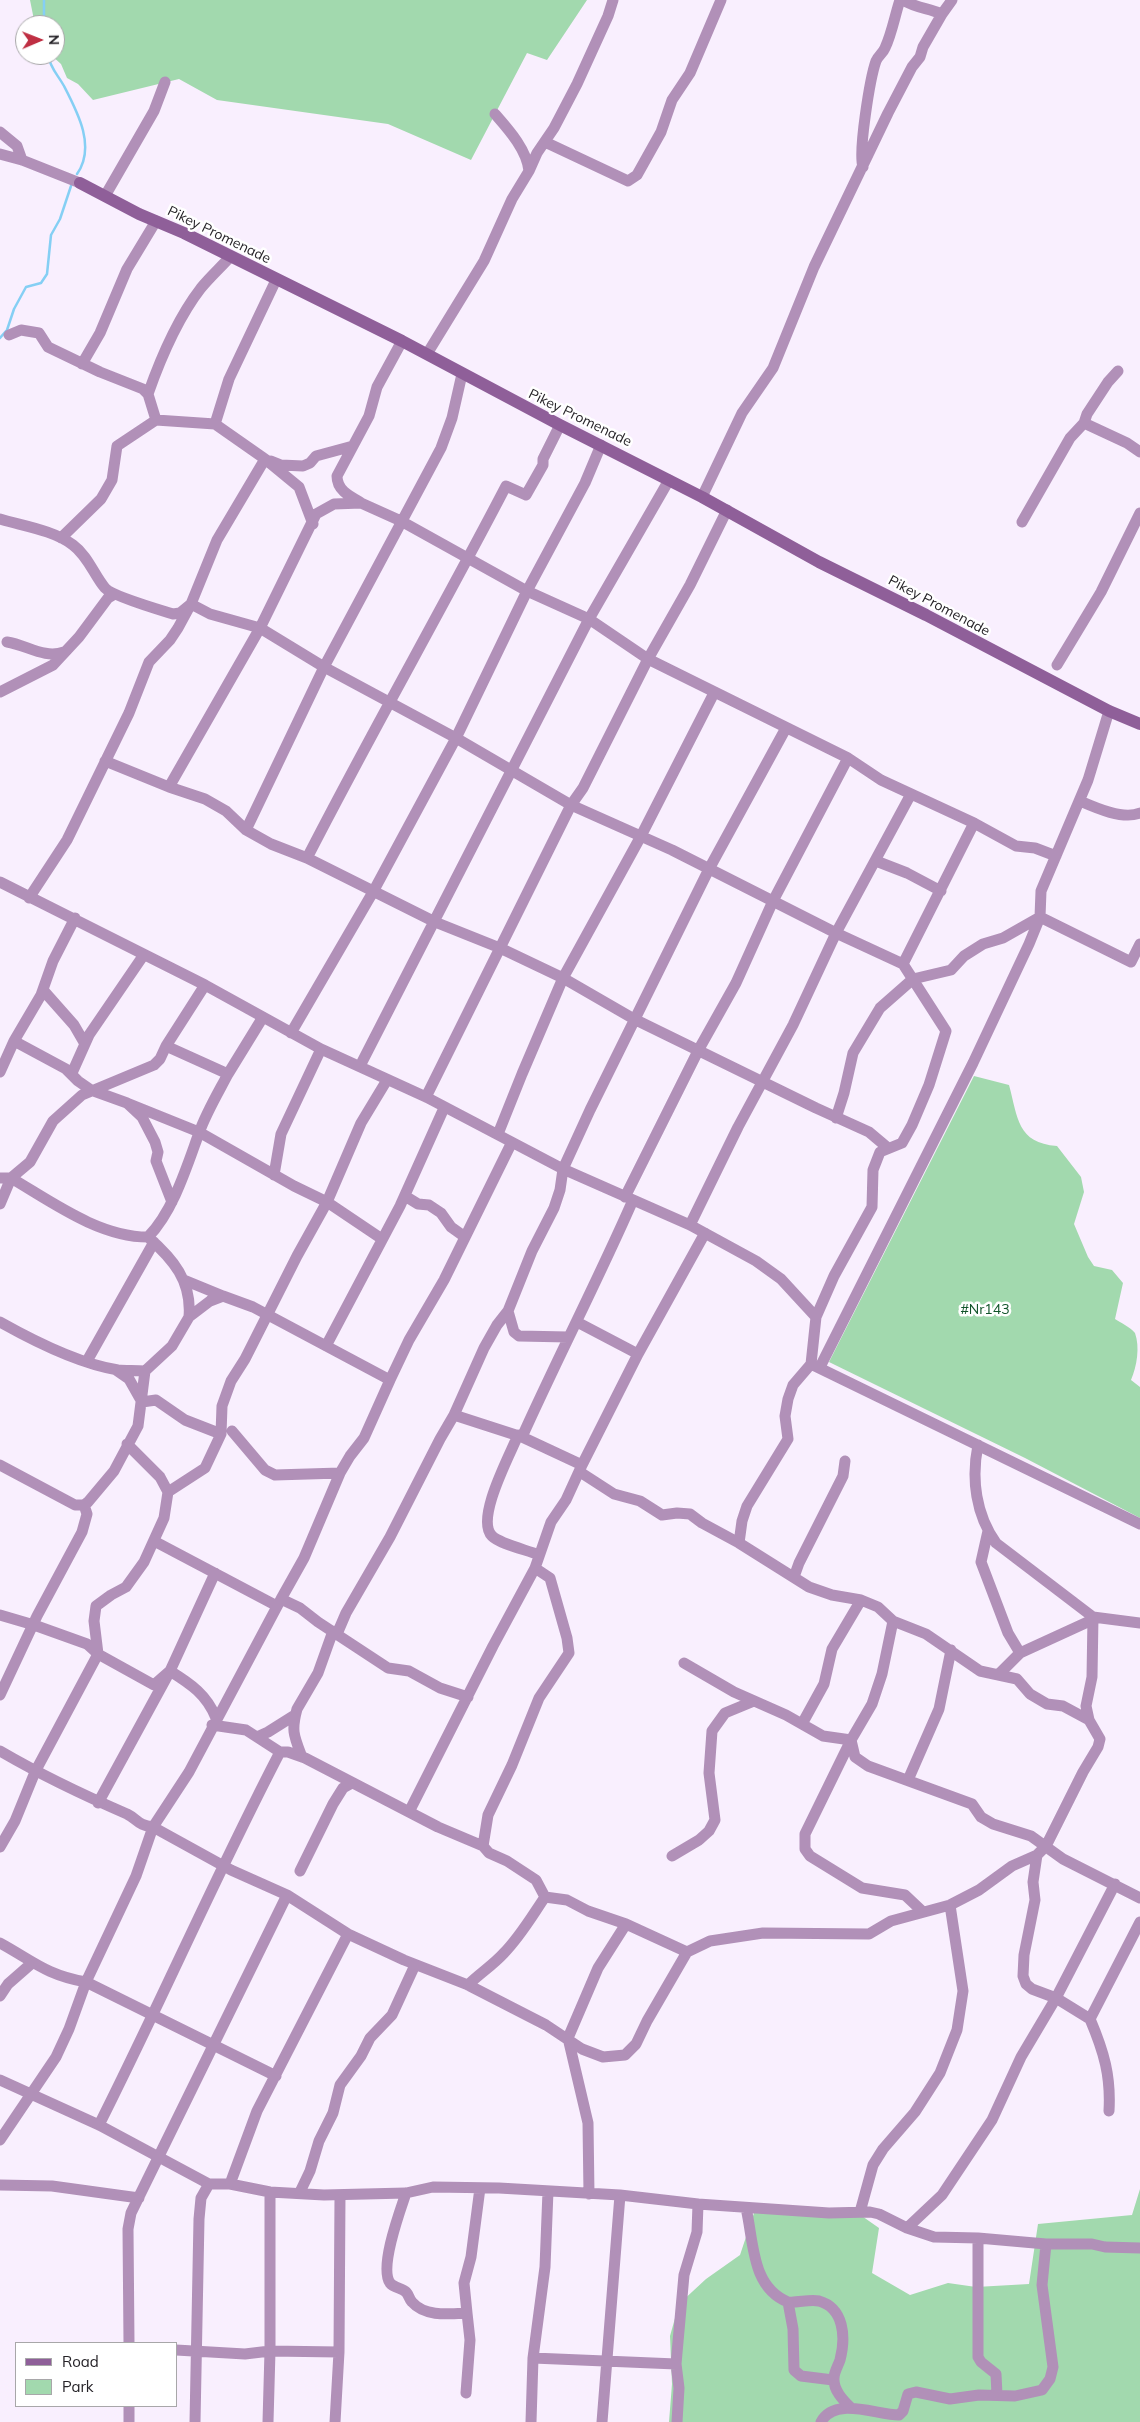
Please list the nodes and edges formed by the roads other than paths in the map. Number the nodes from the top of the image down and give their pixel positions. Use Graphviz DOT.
graph roads {
  1 [pos="613,0"];
  2 [pos="721,0"];
  3 [pos="901,0"];
  4 [pos="952,0"];
  5 [pos="942,14"];
  6 [pos="164,82"];
  7 [pos="496,114"];
  8 [pos="0,132"];
  9 [pos="545,142"];
  10 [pos="0,154"];
  11 [pos="22,160"];
  12 [pos="863,167"];
  13 [pos="529,171"];
  14 [pos="80,183"];
  15 [pos="105,196"];
  16 [pos="156,221"];
  17 [pos="230,257"];
  18 [pos="276,280"];
  19 [pos="9,335"];
  20 [pos="402,341"];
  21 [pos="427,354"];
  22 [pos="82,364"];
  23 [pos="1118,370"];
  24 [pos="462,374"];
  25 [pos="148,394"];
  26 [pos="156,420"];
  27 [pos="1084,423"];
  28 [pos="215,424"];
  29 [pos="560,425"];
  30 [pos="353,446"];
  31 [pos="601,446"];
  32 [pos="1140,452"];
  33 [pos="265,459"];
  34 [pos="669,480"];
  35 [pos="702,497"];
  36 [pos="361,503"];
  37 [pos="727,510"];
  38 [pos="1140,513"];
  39 [pos="0,519"];
  40 [pos="401,522"];
  41 [pos="1022,522"];
  42 [pos="313,524"];
  43 [pos="61,538"];
  44 [pos="468,558"];
  45 [pos="528,591"];
  46 [pos="113,595"];
  47 [pos="191,604"];
  48 [pos="589,619"];
  49 [pos="260,628"];
  50 [pos="7,642"];
  51 [pos="66,651"];
  52 [pos="648,659"];
  53 [pos="1057,665"];
  54 [pos="324,668"];
  55 [pos="0,692"];
  56 [pos="714,693"];
  57 [pos="390,704"];
  58 [pos="1110,711"];
  59 [pos="1140,724"];
  60 [pos="786,728"];
  61 [pos="456,738"];
  62 [pos="848,758"];
  63 [pos="105,761"];
  64 [pos="511,770"];
  65 [pos="169,787"];
  66 [pos="912,794"];
  67 [pos="1080,801"];
  68 [pos="571,805"];
  69 [pos="1140,813"];
  70 [pos="974,824"];
  71 [pos="246,830"];
  72 [pos="641,836"];
  73 [pos="1056,856"];
  74 [pos="307,858"];
  75 [pos="876,862"];
  76 [pos="710,869"];
  77 [pos="0,883"];
  78 [pos="941,891"];
  79 [pos="374,892"];
  80 [pos="29,898"];
  81 [pos="772,901"];
  82 [pos="1040,917"];
  83 [pos="74,918"];
  84 [pos="434,922"];
  85 [pos="836,933"];
  86 [pos="1140,944"];
  87 [pos="500,948"];
  88 [pos="143,956"];
  89 [pos="903,964"];
  90 [pos="1136,964"];
  91 [pos="564,978"];
  92 [pos="913,979"];
  93 [pos="205,985"];
  94 [pos="43,990"];
  95 [pos="263,1017"];
  96 [pos="634,1019"];
  97 [pos="291,1033"];
  98 [pos="14,1041"];
  99 [pos="85,1044"];
  100 [pos="166,1046"];
  101 [pos="321,1049"];
  102 [pos="699,1049"];
  103 [pos="360,1066"];
  104 [pos="0,1072"];
  105 [pos="72,1073"];
  106 [pos="228,1074"];
  107 [pos="388,1080"];
  108 [pos="762,1082"];
  109 [pos="91,1090"];
  110 [pos="426,1097"];
  111 [pos="127,1103"];
  112 [pos="444,1108"];
  113 [pos="836,1118"];
  114 [pos="199,1132"];
  115 [pos="498,1134"];
  116 [pos="511,1144"];
  117 [pos="888,1148"];
  118 [pos="563,1168"];
  119 [pos="274,1175"];
  120 [pos="6,1178"];
  121 [pos="405,1196"];
  122 [pos="629,1199"];
  123 [pos="172,1202"];
  124 [pos="327,1202"];
  125 [pos="0,1204"];
  126 [pos="690,1225"];
  127 [pos="705,1233"];
  128 [pos="465,1237"];
  129 [pos="382,1239"];
  130 [pos="151,1240"];
  131 [pos="184,1280"];
  132 [pos="223,1296"];
  133 [pos="508,1311"];
  134 [pos="267,1314"];
  135 [pos="816,1316"];
  136 [pos="189,1317"];
  137 [pos="0,1322"];
  138 [pos="577,1322"];
  139 [pos="492,1333"];
  140 [pos="519,1336"];
  141 [pos="568,1337"];
  142 [pos="326,1346"];
  143 [pos="638,1354"];
  144 [pos="87,1361"];
  145 [pos="815,1366"];
  146 [pos="116,1370"];
  147 [pos="145,1371"];
  148 [pos="390,1380"];
  149 [pos="142,1402"];
  150 [pos="454,1415"];
  151 [pos="226,1432"];
  152 [pos="520,1436"];
  153 [pos="127,1444"];
  154 [pos="978,1445"];
  155 [pos="845,1460"];
  156 [pos="0,1466"];
  157 [pos="581,1469"];
  158 [pos="340,1473"];
  159 [pos="168,1492"];
  160 [pos="84,1505"];
  161 [pos="1140,1524"];
  162 [pos="988,1532"];
  163 [pos="154,1541"];
  164 [pos="739,1543"];
  165 [pos="539,1555"];
  166 [pos="535,1568"];
  167 [pos="215,1573"];
  168 [pos="794,1577"];
  169 [pos="861,1600"];
  170 [pos="279,1603"];
  171 [pos="0,1615"];
  172 [pos="1092,1618"];
  173 [pos="893,1621"];
  174 [pos="1140,1623"];
  175 [pos="34,1624"];
  176 [pos="335,1632"];
  177 [pos="951,1650"];
  178 [pos="1020,1653"];
  179 [pos="98,1654"];
  180 [pos="684,1663"];
  181 [pos="170,1672"];
  182 [pos="999,1674"];
  183 [pos="0,1695"];
  184 [pos="468,1698"];
  185 [pos="754,1701"];
  186 [pos="295,1715"];
  187 [pos="1089,1720"];
  188 [pos="214,1722"];
  189 [pos="802,1724"];
  190 [pos="257,1737"];
  191 [pos="851,1740"];
  192 [pos="0,1751"];
  193 [pos="280,1752"];
  194 [pos="302,1757"];
  195 [pos="36,1772"];
  196 [pos="908,1780"];
  197 [pos="352,1783"];
  198 [pos="98,1803"];
  199 [pos="409,1812"];
  200 [pos="153,1827"];
  201 [pos="482,1846"];
  202 [pos="0,1847"];
  203 [pos="1042,1850"];
  204 [pos="672,1856"];
  205 [pos="224,1866"];
  206 [pos="300,1870"];
  207 [pos="1115,1884"];
  208 [pos="287,1895"];
  209 [pos="546,1897"];
  210 [pos="1140,1898"];
  211 [pos="950,1905"];
  212 [pos="923,1912"];
  213 [pos="1140,1922"];
  214 [pos="626,1924"];
  215 [pos="348,1934"];
  216 [pos="0,1943"];
  217 [pos="687,1952"];
  218 [pos="32,1963"];
  219 [pos="415,1965"];
  220 [pos="86,1982"];
  221 [pos="468,1985"];
  222 [pos="0,1996"];
  223 [pos="1056,1998"];
  224 [pos="154,2016"];
  225 [pos="1090,2019"];
  226 [pos="568,2038"];
  227 [pos="215,2045"];
  228 [pos="276,2076"];
  229 [pos="0,2080"];
  230 [pos="30,2094"];
  231 [pos="1109,2111"];
  232 [pos="99,2125"];
  233 [pos="0,2140"];
  234 [pos="160,2157"];
  235 [pos="209,2184"];
  236 [pos="230,2184"];
  237 [pos="0,2185"];
  238 [pos="480,2188"];
  239 [pos="548,2191"];
  240 [pos="270,2192"];
  241 [pos="300,2192"];
  242 [pos="406,2193"];
  243 [pos="589,2194"];
  244 [pos="340,2195"];
  245 [pos="620,2195"];
  246 [pos="139,2198"];
  247 [pos="698,2204"];
  248 [pos="746,2208"];
  249 [pos="860,2212"];
  250 [pos="907,2228"];
  251 [pos="978,2238"];
  252 [pos="1046,2244"];
  253 [pos="1140,2248"];
  254 [pos="788,2302"];
  255 [pos="466,2313"];
  256 [pos="129,2342"];
  257 [pos="178,2350"];
  258 [pos="196,2351"];
  259 [pos="270,2351"];
  260 [pos="339,2352"];
  261 [pos="533,2358"];
  262 [pos="608,2362"];
  263 [pos="676,2364"];
  264 [pos="834,2380"];
  265 [pos="466,2393"];
  266 [pos="997,2395"];
  267 [pos="128,2407"];
  268 [pos="851,2408"];
  269 [pos="129,2422"];
  270 [pos="195,2422"];
  271 [pos="268,2422"];
  272 [pos="335,2422"];
  273 [pos="531,2422"];
  274 [pos="602,2422"];
  275 [pos="677,2422"];
  276 [pos="821,2422"];
  1 -- 9 [label="street"];
  2 -- 9 [label="street"];
  3 -- 5 [label="street"];
  3 -- 12 [label="street"];
  4 -- 5 [label="street"];
  5 -- 12 [label="street"];
  6 -- 15 [label="street"];
  7 -- 13 [label="street"];
  8 -- 11 [label="street"];
  9 -- 13 [label="street"];
  10 -- 11 [label="street, Pikey Promenade"];
  11 -- 14 [label="street, Pikey Promenade"];
  12 -- 35 [label="street"];
  13 -- 21 [label="street"];
  14 -- 15 [label="street, Pikey Promenade"];
  15 -- 16 [label="street, Pikey Promenade"];
  16 -- 17 [label="street, Pikey Promenade"];
  16 -- 22 [label="street"];
  17 -- 18 [label="street, Pikey Promenade"];
  17 -- 25 [label="street"];
  18 -- 20 [label="street, Pikey Promenade"];
  18 -- 28 [label="street"];
  19 -- 22 [label="street"];
  20 -- 21 [label="street, Pikey Promenade"];
  20 -- 30 [label="street"];
  21 -- 24 [label="street, Pikey Promenade"];
  22 -- 25 [label="street"];
  23 -- 27 [label="street"];
  24 -- 29 [label="street, Pikey Promenade"];
  24 -- 40 [label="street"];
  25 -- 26 [label="street"];
  26 -- 28 [label="street"];
  26 -- 43 [label="street"];
  27 -- 32 [label="street"];
  27 -- 41 [label="street"];
  28 -- 33 [label="street"];
  29 -- 31 [label="street, Pikey Promenade"];
  29 -- 44 [label="street"];
  30 -- 33 [label="street"];
  30 -- 36 [label="street"];
  31 -- 34 [label="street, Pikey Promenade"];
  31 -- 45 [label="street"];
  33 -- 42 [label="street"];
  33 -- 47 [label="street"];
  34 -- 35 [label="street, Pikey Promenade"];
  34 -- 48 [label="street"];
  35 -- 37 [label="street, Pikey Promenade"];
  36 -- 40 [label="street"];
  36 -- 42 [label="street"];
  37 -- 52 [label="street"];
  37 -- 58 [label="street, Pikey Promenade"];
  38 -- 53 [label="street"];
  39 -- 43 [label="street"];
  40 -- 44 [label="street"];
  40 -- 54 [label="street"];
  42 -- 49 [label="street"];
  43 -- 46 [label="street"];
  44 -- 45 [label="street"];
  44 -- 57 [label="street"];
  45 -- 48 [label="street"];
  45 -- 61 [label="street"];
  46 -- 47 [label="street"];
  46 -- 51 [label="street"];
  47 -- 49 [label="street"];
  47 -- 63 [label="street"];
  48 -- 52 [label="street"];
  48 -- 64 [label="street"];
  49 -- 54 [label="street"];
  49 -- 65 [label="street"];
  50 -- 51 [label="street"];
  51 -- 55 [label="street"];
  52 -- 56 [label="street"];
  52 -- 68 [label="street"];
  54 -- 57 [label="street"];
  54 -- 71 [label="street"];
  56 -- 60 [label="street"];
  56 -- 72 [label="street"];
  57 -- 61 [label="street"];
  57 -- 74 [label="street"];
  58 -- 59 [label="street, Pikey Promenade"];
  58 -- 67 [label="street"];
  60 -- 62 [label="street"];
  60 -- 76 [label="street"];
  61 -- 64 [label="street"];
  61 -- 79 [label="street"];
  62 -- 66 [label="street"];
  62 -- 81 [label="street"];
  63 -- 65 [label="street"];
  63 -- 80 [label="street"];
  64 -- 68 [label="street"];
  64 -- 84 [label="street"];
  65 -- 71 [label="street"];
  66 -- 70 [label="street"];
  66 -- 75 [label="street"];
  67 -- 69 [label="street"];
  67 -- 73 [label="street"];
  68 -- 72 [label="street"];
  68 -- 87 [label="street"];
  70 -- 73 [label="street"];
  70 -- 78 [label="street"];
  71 -- 74 [label="street"];
  72 -- 76 [label="street"];
  72 -- 91 [label="street"];
  73 -- 82 [label="street"];
  74 -- 79 [label="street"];
  75 -- 78 [label="street"];
  75 -- 85 [label="street"];
  76 -- 81 [label="street"];
  76 -- 96 [label="street"];
  77 -- 80 [label="street"];
  78 -- 89 [label="street"];
  79 -- 84 [label="street"];
  79 -- 97 [label="street"];
  80 -- 83 [label="street"];
  81 -- 85 [label="street"];
  81 -- 102 [label="street"];
  82 -- 90 [label="street"];
  82 -- 92 [label="street"];
  82 -- 145 [label="street"];
  83 -- 88 [label="street"];
  83 -- 94 [label="street"];
  84 -- 87 [label="street"];
  84 -- 103 [label="street"];
  85 -- 89 [label="street"];
  85 -- 108 [label="street"];
  86 -- 90 [label="street"];
  87 -- 91 [label="street"];
  87 -- 110 [label="street"];
  88 -- 93 [label="street"];
  88 -- 99 [label="street"];
  89 -- 92 [label="street"];
  91 -- 96 [label="street"];
  91 -- 115 [label="street"];
  92 -- 113 [label="street"];
  92 -- 117 [label="street"];
  93 -- 95 [label="street"];
  93 -- 100 [label="street"];
  94 -- 98 [label="street"];
  94 -- 99 [label="street"];
  95 -- 97 [label="street"];
  95 -- 106 [label="street"];
  96 -- 102 [label="street"];
  96 -- 118 [label="street"];
  97 -- 101 [label="street"];
  98 -- 104 [label="street"];
  98 -- 105 [label="street"];
  99 -- 105 [label="street"];
  100 -- 106 [label="street"];
  100 -- 109 [label="street"];
  101 -- 103 [label="street"];
  101 -- 119 [label="street"];
  102 -- 108 [label="street"];
  102 -- 122 [label="street"];
  103 -- 107 [label="street"];
  105 -- 109 [label="street"];
  106 -- 114 [label="street"];
  107 -- 110 [label="street"];
  107 -- 124 [label="street"];
  108 -- 113 [label="street"];
  108 -- 126 [label="street"];
  109 -- 111 [label="street"];
  109 -- 120 [label="street"];
  110 -- 112 [label="street"];
  111 -- 114 [label="street"];
  111 -- 123 [label="street"];
  112 -- 115 [label="street"];
  112 -- 121 [label="street"];
  113 -- 117 [label="street"];
  114 -- 119 [label="street"];
  114 -- 123 [label="street"];
  115 -- 116 [label="street"];
  116 -- 118 [label="street"];
  116 -- 128 [label="street"];
  117 -- 135 [label="street"];
  118 -- 122 [label="street"];
  118 -- 133 [label="street"];
  119 -- 124 [label="street"];
  120 -- 125 [label="street"];
  120 -- 130 [label="street"];
  121 -- 128 [label="street"];
  121 -- 129 [label="street"];
  122 -- 126 [label="street"];
  122 -- 138 [label="street"];
  123 -- 130 [label="street"];
  124 -- 129 [label="street"];
  124 -- 134 [label="street"];
  126 -- 127 [label="street"];
  127 -- 135 [label="street"];
  127 -- 143 [label="street"];
  128 -- 148 [label="street"];
  129 -- 142 [label="street"];
  130 -- 131 [label="street"];
  130 -- 144 [label="street"];
  131 -- 132 [label="street"];
  131 -- 136 [label="street"];
  132 -- 134 [label="street"];
  132 -- 136 [label="street"];
  133 -- 139 [label="street"];
  133 -- 140 [label="street"];
  134 -- 142 [label="street"];
  134 -- 151 [label="street"];
  135 -- 145 [label="street"];
  136 -- 147 [label="street"];
  137 -- 144 [label="street"];
  138 -- 141 [label="street"];
  138 -- 143 [label="street"];
  139 -- 140 [label="street"];
  139 -- 150 [label="street"];
  140 -- 141 [label="street"];
  141 -- 152 [label="street"];
  142 -- 148 [label="street"];
  143 -- 157 [label="street"];
  144 -- 146 [label="street"];
  145 -- 154 [label="street"];
  145 -- 164 [label="street"];
  146 -- 147 [label="street"];
  146 -- 149 [label="street"];
  147 -- 149 [label="street"];
  148 -- 158 [label="street"];
  149 -- 151 [label="street"];
  149 -- 153 [label="street"];
  150 -- 152 [label="street"];
  150 -- 176 [label="street"];
  151 -- 158 [label="street"];
  151 -- 159 [label="street"];
  152 -- 157 [label="street"];
  152 -- 165 [label="street"];
  153 -- 159 [label="street"];
  153 -- 160 [label="street"];
  154 -- 161 [label="street"];
  154 -- 162 [label="street"];
  155 -- 168 [label="street"];
  156 -- 160 [label="street"];
  157 -- 164 [label="street"];
  157 -- 165 [label="street"];
  158 -- 170 [label="street"];
  159 -- 163 [label="street"];
  160 -- 175 [label="street"];
  162 -- 172 [label="street"];
  162 -- 178 [label="street"];
  163 -- 167 [label="street"];
  163 -- 179 [label="street"];
  164 -- 168 [label="street"];
  165 -- 166 [label="street"];
  166 -- 184 [label="street"];
  166 -- 201 [label="street"];
  167 -- 170 [label="street"];
  167 -- 181 [label="street"];
  168 -- 169 [label="street"];
  169 -- 173 [label="street"];
  169 -- 189 [label="street"];
  170 -- 176 [label="street"];
  170 -- 188 [label="street"];
  171 -- 175 [label="street"];
  172 -- 174 [label="street"];
  172 -- 178 [label="street"];
  172 -- 187 [label="street"];
  173 -- 177 [label="street"];
  173 -- 191 [label="street"];
  175 -- 179 [label="street"];
  175 -- 183 [label="street"];
  176 -- 184 [label="street"];
  176 -- 186 [label="street"];
  177 -- 182 [label="street"];
  177 -- 196 [label="street"];
  178 -- 182 [label="street"];
  179 -- 181 [label="street"];
  179 -- 195 [label="street"];
  180 -- 185 [label="street"];
  181 -- 188 [label="street"];
  181 -- 198 [label="street"];
  182 -- 187 [label="street"];
  184 -- 199 [label="street"];
  185 -- 189 [label="street"];
  185 -- 204 [label="street"];
  186 -- 190 [label="street"];
  186 -- 194 [label="street"];
  187 -- 203 [label="street"];
  188 -- 190 [label="street"];
  188 -- 200 [label="street"];
  189 -- 191 [label="street"];
  190 -- 193 [label="street"];
  191 -- 196 [label="street"];
  191 -- 212 [label="street"];
  192 -- 195 [label="street"];
  193 -- 194 [label="street"];
  193 -- 205 [label="street"];
  194 -- 197 [label="street"];
  195 -- 198 [label="street"];
  195 -- 202 [label="street"];
  196 -- 203 [label="street"];
  197 -- 199 [label="street"];
  197 -- 206 [label="street"];
  198 -- 200 [label="street"];
  199 -- 201 [label="street"];
  200 -- 205 [label="street"];
  200 -- 220 [label="street"];
  201 -- 209 [label="street"];
  203 -- 207 [label="street"];
  203 -- 211 [label="street"];
  203 -- 223 [label="street"];
  205 -- 208 [label="street"];
  205 -- 224 [label="street"];
  207 -- 210 [label="street"];
  207 -- 223 [label="street"];
  208 -- 215 [label="street"];
  208 -- 227 [label="street"];
  209 -- 214 [label="street"];
  209 -- 221 [label="street"];
  211 -- 212 [label="street"];
  211 -- 249 [label="street"];
  212 -- 217 [label="street"];
  213 -- 225 [label="street"];
  214 -- 217 [label="street"];
  214 -- 226 [label="street"];
  215 -- 219 [label="street"];
  215 -- 228 [label="street"];
  216 -- 218 [label="street"];
  217 -- 226 [label="street"];
  218 -- 220 [label="street"];
  218 -- 222 [label="street"];
  219 -- 221 [label="street"];
  219 -- 241 [label="street"];
  220 -- 224 [label="street"];
  220 -- 230 [label="street"];
  221 -- 226 [label="street"];
  223 -- 225 [label="street"];
  223 -- 250 [label="street"];
  224 -- 227 [label="street"];
  224 -- 232 [label="street"];
  225 -- 231 [label="street"];
  226 -- 243 [label="street"];
  227 -- 228 [label="street"];
  227 -- 234 [label="street"];
  228 -- 236 [label="street"];
  229 -- 230 [label="street"];
  230 -- 232 [label="street"];
  230 -- 233 [label="street"];
  232 -- 234 [label="street"];
  234 -- 235 [label="street"];
  234 -- 246 [label="street"];
  235 -- 236 [label="street"];
  235 -- 258 [label="street"];
  236 -- 240 [label="street"];
  237 -- 246 [label="street"];
  238 -- 239 [label="street"];
  238 -- 242 [label="street"];
  238 -- 255 [label="street"];
  239 -- 243 [label="street"];
  239 -- 261 [label="street"];
  240 -- 241 [label="street"];
  240 -- 259 [label="street"];
  241 -- 244 [label="street"];
  242 -- 244 [label="street"];
  242 -- 255 [label="street"];
  243 -- 245 [label="street"];
  244 -- 260 [label="street"];
  245 -- 247 [label="street"];
  245 -- 262 [label="street"];
  246 -- 256 [label="street"];
  247 -- 248 [label="street"];
  247 -- 263 [label="street"];
  248 -- 249 [label="street"];
  248 -- 254 [label="street"];
  249 -- 250 [label="street"];
  250 -- 251 [label="street"];
  251 -- 252 [label="street"];
  251 -- 266 [label="street"];
  252 -- 253 [label="street"];
  252 -- 266 [label="street"];
  254 -- 264 [label="street"];
  254 -- 264 [label="street"];
  255 -- 265 [label="street"];
  257 -- 258 [label="street"];
  258 -- 259 [label="street"];
  258 -- 270 [label="street"];
  259 -- 260 [label="street"];
  259 -- 271 [label="street"];
  260 -- 272 [label="street"];
  261 -- 262 [label="street"];
  261 -- 273 [label="street"];
  262 -- 263 [label="street"];
  262 -- 274 [label="street"];
  263 -- 275 [label="street"];
  264 -- 268 [label="street"];
  266 -- 268 [label="street"];
  267 -- 269 [label="street"];
  268 -- 276 [label="street"];
}
